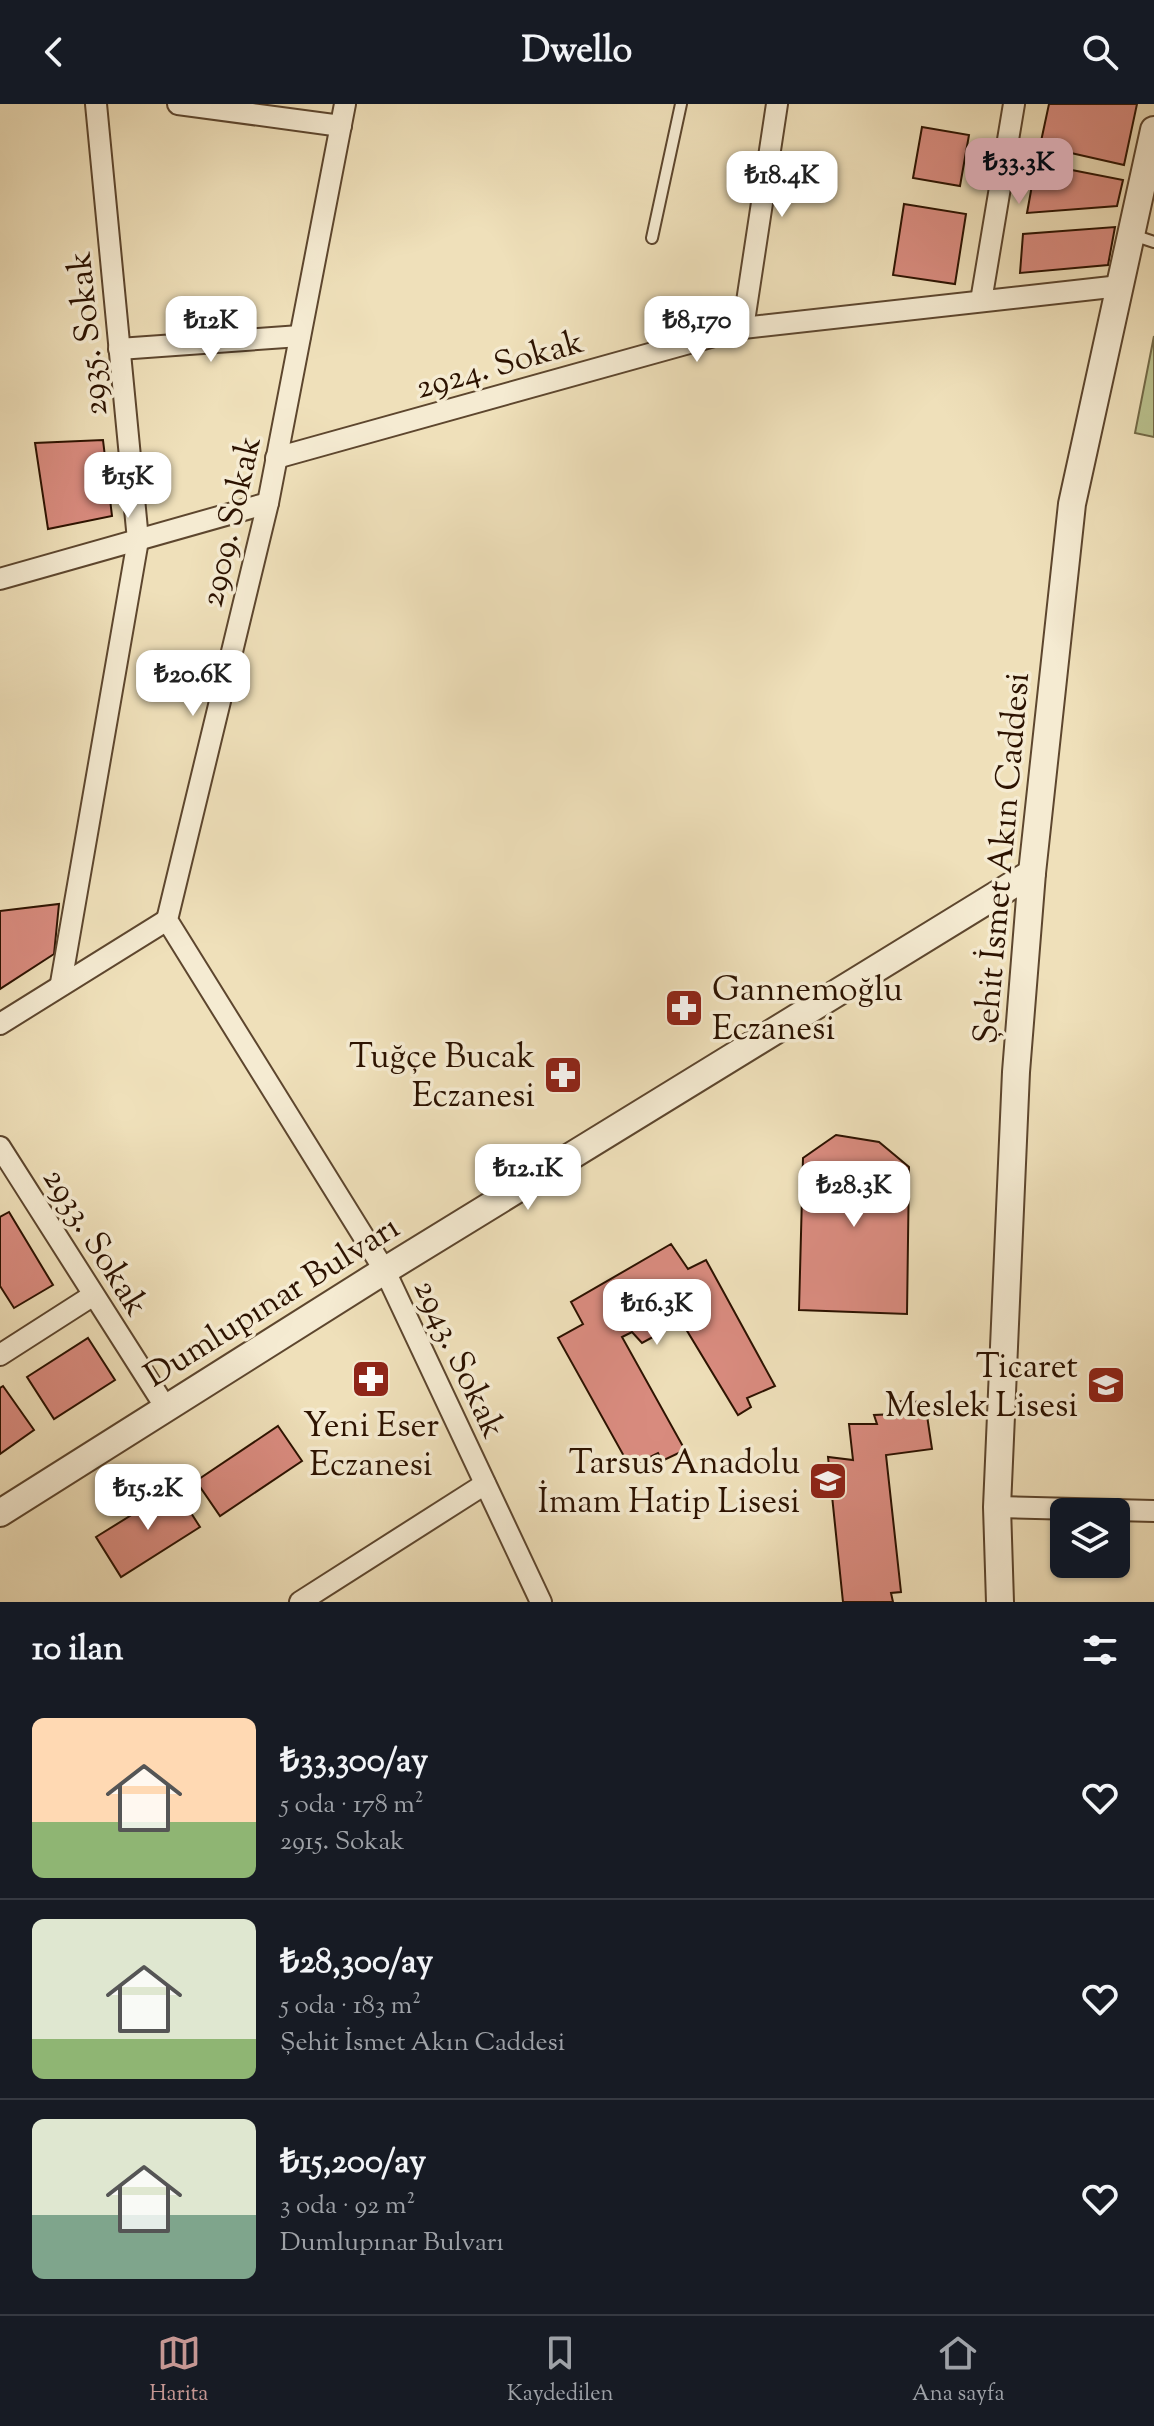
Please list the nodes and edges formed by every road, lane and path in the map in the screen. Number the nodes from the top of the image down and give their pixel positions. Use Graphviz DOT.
graph roads {
  1 [pos="96,104"];
  2 [pos="178,104"];
  3 [pos="345,104"];
  4 [pos="681,104"];
  5 [pos="777,104"];
  6 [pos="1014,104"];
  7 [pos="341,126"];
  8 [pos="1154,130"];
  9 [pos="652,238"];
  10 [pos="1143,238"];
  11 [pos="1120,286"];
  12 [pos="981,301"];
  13 [pos="743,328"];
  14 [pos="300,336"];
  15 [pos="119,349"];
  16 [pos="276,458"];
  17 [pos="268,503"];
  18 [pos="138,540"];
  19 [pos="0,579"];
  20 [pos="1032,873"];
  21 [pos="167,920"];
  22 [pos="61,983"];
  23 [pos="0,1024"];
  24 [pos="0,1147"];
  25 [pos="385,1271"];
  26 [pos="92,1296"];
  27 [pos="0,1355"];
  28 [pos="166,1408"];
  29 [pos="485,1484"];
  30 [pos="997,1507"];
  31 [pos="1154,1511"];
  32 [pos="0,1513"];
  33 [pos="300,1602"];
  34 [pos="541,1602"];
  35 [pos="1000,1602"];
  1 -- 15 [label="street, 2935. Sokak"];
  2 -- 7 [label="street"];
  3 -- 7 [label="street, 2909. Sokak"];
  4 -- 9 [label="lane"];
  5 -- 13 [label="street"];
  6 -- 12 [label="street"];
  7 -- 14 [label="street, 2909. Sokak"];
  8 -- 10 [label="street, Şehit İsmet Akın Caddesi"];
  10 -- 11 [label="street, Şehit İsmet Akın Caddesi"];
  11 -- 12 [label="street, 2924. Sokak"];
  11 -- 20 [label="street, Şehit İsmet Akın Caddesi"];
  12 -- 13 [label="street, 2924. Sokak"];
  13 -- 16 [label="street, 2924. Sokak"];
  14 -- 15 [label="street"];
  14 -- 16 [label="street, 2909. Sokak"];
  15 -- 18 [label="street, 2935. Sokak"];
  16 -- 17 [label="street, 2909. Sokak"];
  17 -- 18 [label="street"];
  17 -- 21 [label="street, 2909. Sokak"];
  18 -- 19 [label="street"];
  18 -- 22 [label="street, 2935. Sokak"];
  20 -- 25 [label="street, Dumlupınar Bulvarı"];
  20 -- 30 [label="street, Şehit İsmet Akın Caddesi"];
  21 -- 22 [label="street"];
  21 -- 25 [label="street"];
  22 -- 23 [label="street"];
  24 -- 26 [label="street, 2933. Sokak"];
  25 -- 28 [label="street, Dumlupınar Bulvarı"];
  25 -- 29 [label="street, 2943. Sokak"];
  26 -- 27 [label="street"];
  26 -- 28 [label="street, 2933. Sokak"];
  28 -- 32 [label="street, Dumlupınar Bulvarı"];
  29 -- 33 [label="street"];
  29 -- 34 [label="street, 2943. Sokak"];
  30 -- 31 [label="street"];
  30 -- 35 [label="street, Şehit İsmet Akın Caddesi"];
}
